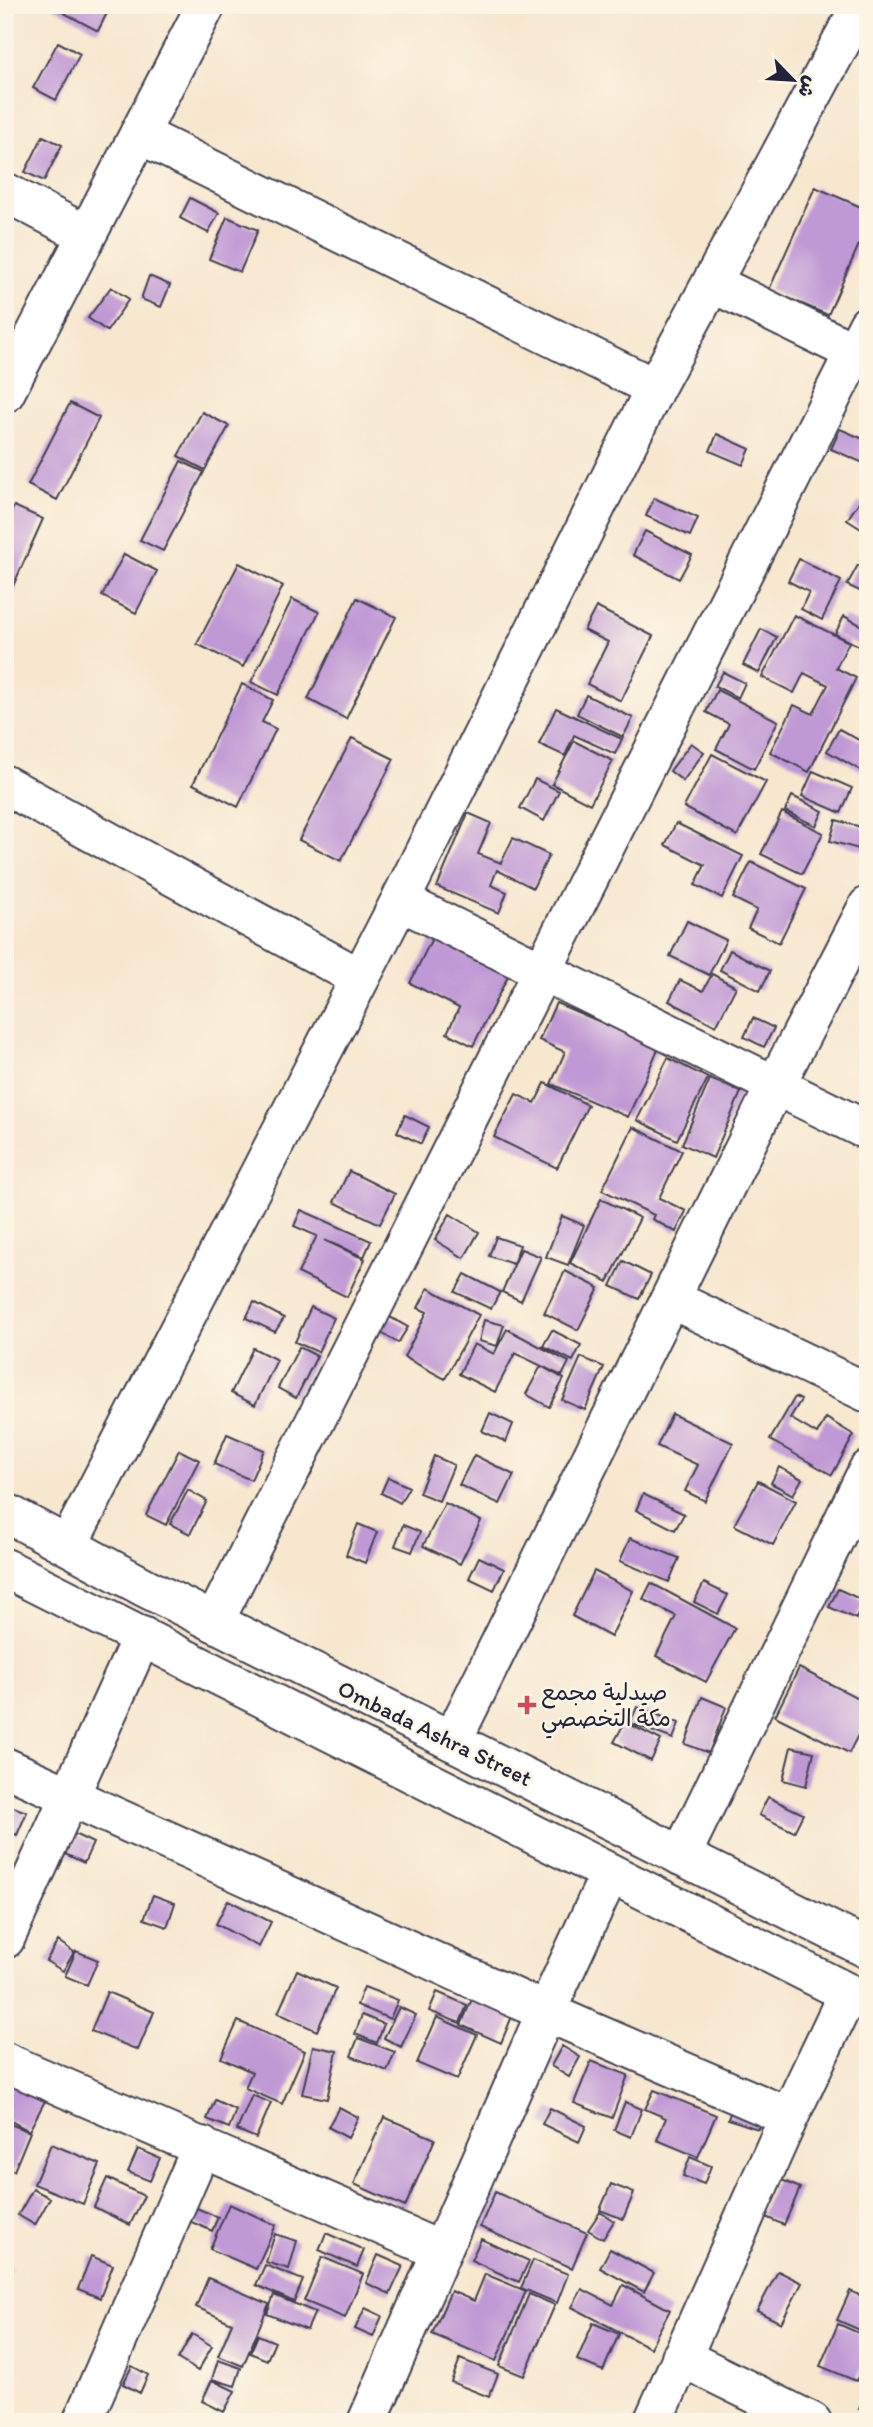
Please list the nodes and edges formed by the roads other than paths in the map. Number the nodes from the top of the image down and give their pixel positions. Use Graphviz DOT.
graph roads {
  1 [pos="206,5"];
  2 [pos="857,7"];
  3 [pos="139,134"];
  4 [pos="5,192"];
  5 [pos="87,235"];
  6 [pos="712,283"];
  7 [pos="863,345"];
  8 [pos="655,388"];
  9 [pos="5,393"];
  10 [pos="5,785"];
  11 [pos="400,901"];
  12 [pos="868,906"];
  13 [pos="543,970"];
  14 [pos="360,978"];
  15 [pos="776,1084"];
  16 [pos="868,1131"];
  17 [pos="671,1299"];
  18 [pos="868,1393"];
  19 [pos="868,1470"];
  20 [pos="5,1512"];
  21 [pos="68,1545"];
  22 [pos="5,1567"];
  23 [pos="214,1622"];
  24 [pos="142,1636"];
  25 [pos="452,1741"];
  26 [pos="5,1767"];
  27 [pos="69,1794"];
  28 [pos="681,1856"];
  29 [pos="610,1873"];
  30 [pos="5,1939"];
  31 [pos="868,1949"];
  32 [pos="858,1998"];
  33 [pos="546,2012"];
  34 [pos="5,2062"];
  35 [pos="789,2117"];
  36 [pos="202,2146"];
  37 [pos="441,2251"];
  38 [pos="681,2357"];
  39 [pos="82,2422"];
  40 [pos="367,2422"];
  41 [pos="653,2422"];
  42 [pos="812,2422"];
  1 -- 3 [label="street"];
  2 -- 6 [label="street"];
  3 -- 5 [label="street"];
  3 -- 8 [label="street"];
  4 -- 5 [label="street"];
  5 -- 9 [label="street"];
  6 -- 7 [label="street"];
  6 -- 8 [label="street"];
  7 -- 13 [label="street"];
  8 -- 11 [label="street"];
  10 -- 14 [label="street"];
  11 -- 13 [label="street"];
  11 -- 14 [label="street"];
  12 -- 15 [label="street"];
  13 -- 15 [label="street"];
  13 -- 23 [label="street"];
  14 -- 21 [label="street"];
  15 -- 16 [label="street"];
  15 -- 17 [label="street"];
  17 -- 18 [label="street"];
  17 -- 25 [label="street"];
  19 -- 28 [label="street"];
  20 -- 21 [label="street, Ombada Ashra Street"];
  21 -- 23 [label="street, Ombada Ashra Street"];
  22 -- 24 [label="street, Ombada Ashra Street"];
  23 -- 25 [label="street, Ombada Ashra Street"];
  24 -- 27 [label="street"];
  24 -- 29 [label="street, Ombada Ashra Street"];
  25 -- 28 [label="street, Ombada Ashra Street"];
  26 -- 27 [label="street"];
  27 -- 30 [label="street"];
  27 -- 33 [label="street"];
  28 -- 31 [label="street, Ombada Ashra Street"];
  29 -- 32 [label="street, Ombada Ashra Street"];
  29 -- 33 [label="street"];
  32 -- 35 [label="street"];
  33 -- 35 [label="street"];
  33 -- 37 [label="street"];
  34 -- 36 [label="street"];
  35 -- 38 [label="street"];
  36 -- 37 [label="street"];
  36 -- 39 [label="street"];
  37 -- 40 [label="street"];
  38 -- 41 [label="street"];
  38 -- 42 [label="street"];
}
